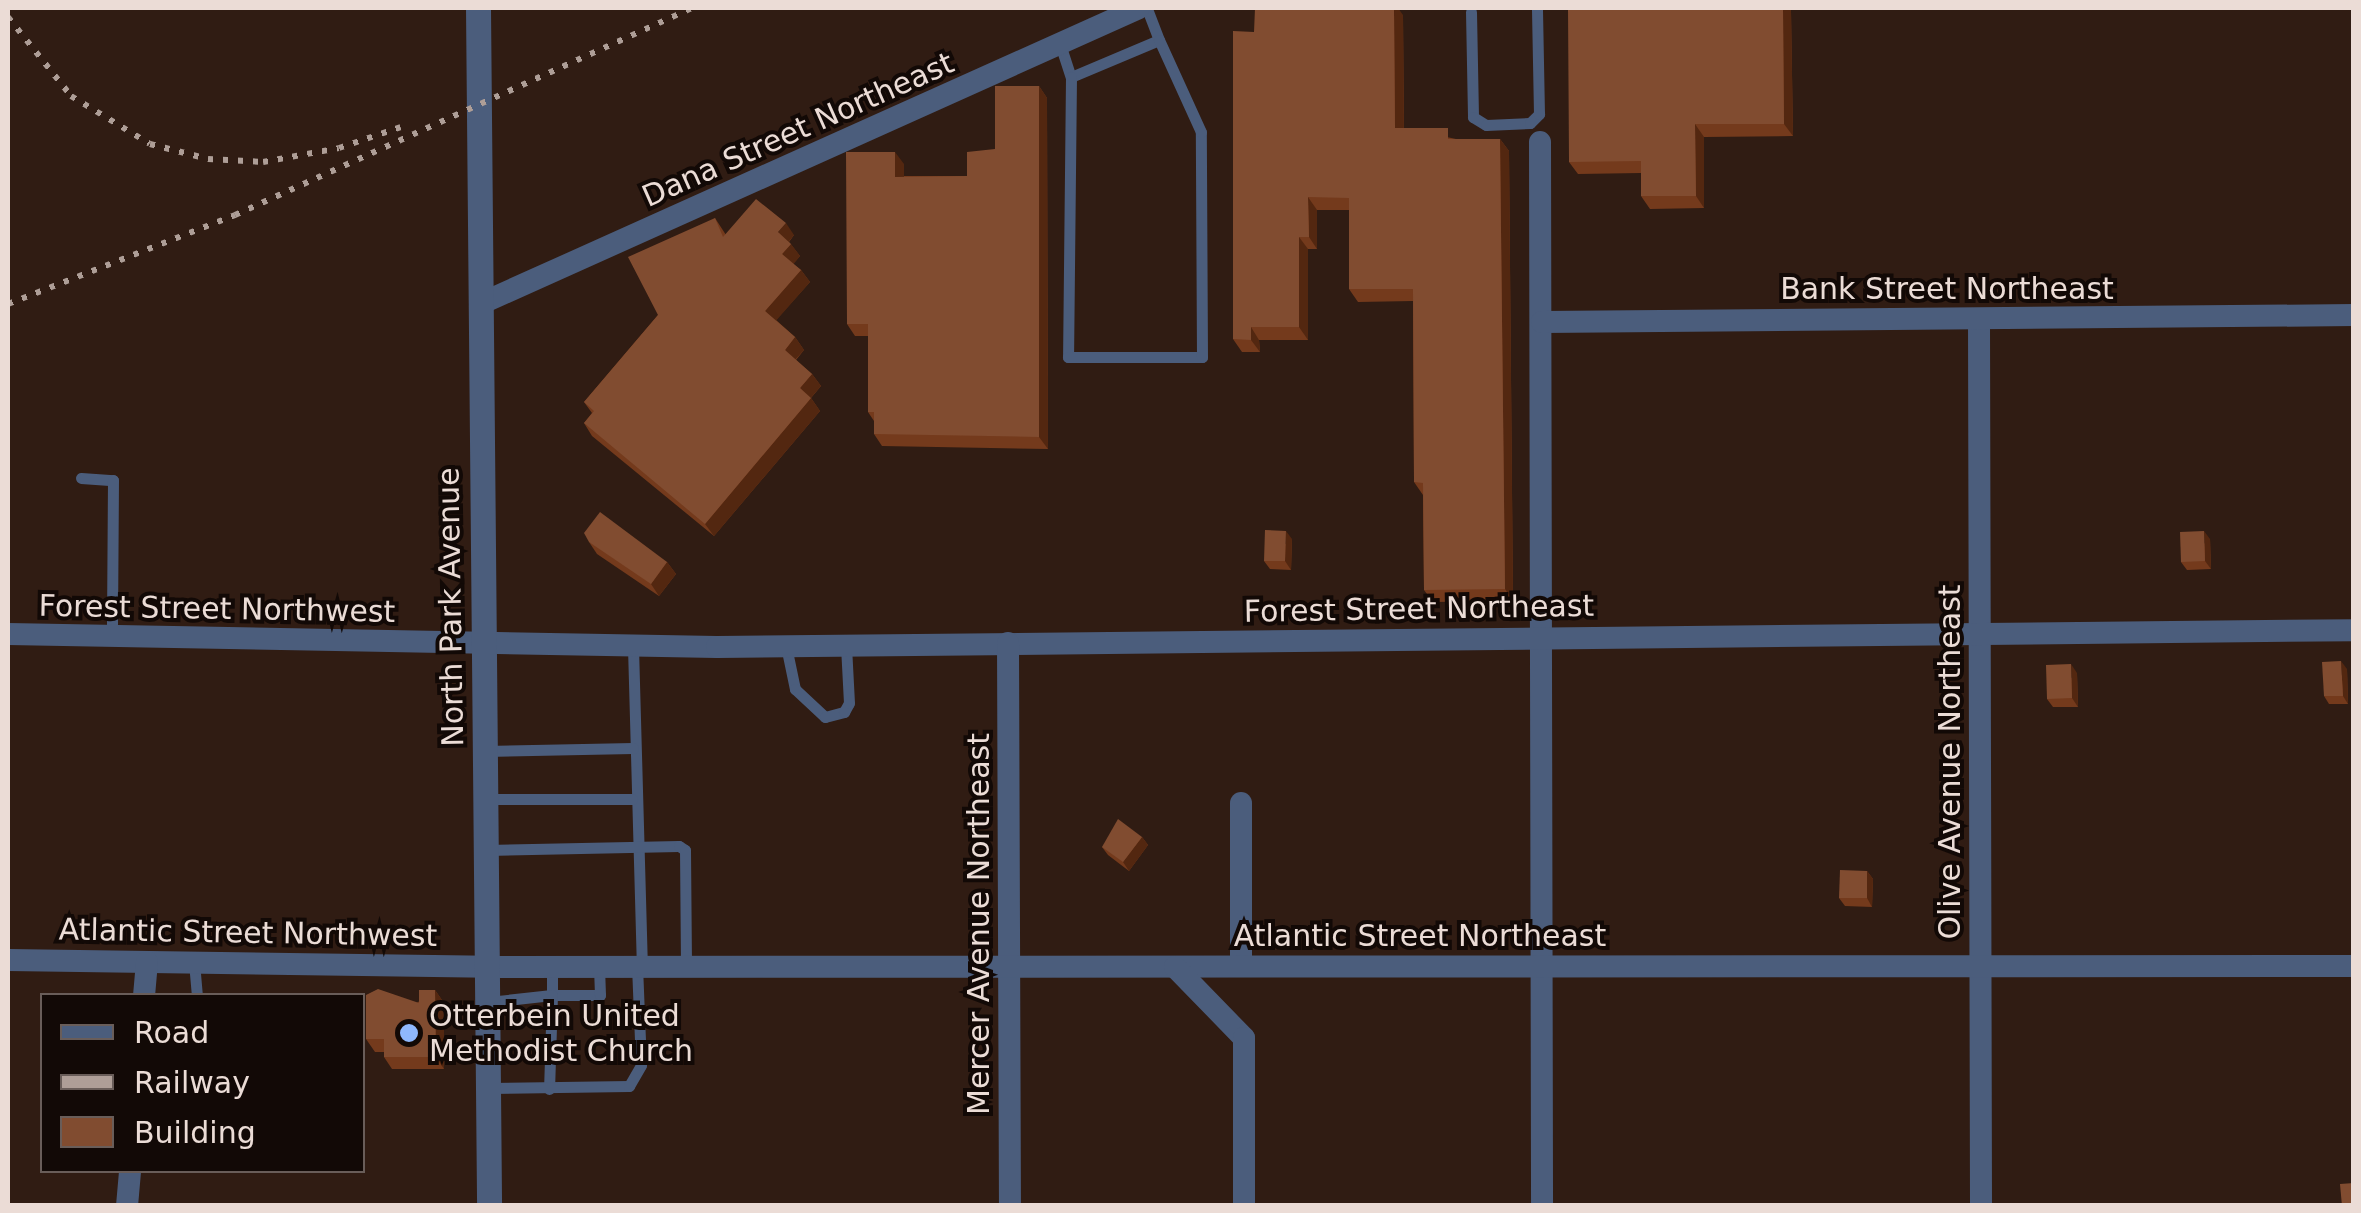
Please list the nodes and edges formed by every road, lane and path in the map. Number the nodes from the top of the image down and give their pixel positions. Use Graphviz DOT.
graph roads {
  1 [pos="478,8"];
  2 [pos="1139,8"];
  3 [pos="1148,8"];
  4 [pos="1537,8"];
  5 [pos="1472,12"];
  6 [pos="1159,40"];
  7 [pos="1060,44"];
  8 [pos="1070,77"];
  9 [pos="1540,142"];
  10 [pos="480,304"];
  11 [pos="2354,315"];
  12 [pos="1979,319"];
  13 [pos="1542,322"];
  14 [pos="81,478"];
  15 [pos="2354,630"];
  16 [pos="8,634"];
  17 [pos="1979,634"];
  18 [pos="112,635"];
  19 [pos="1541,638"];
  20 [pos="1008,643"];
  21 [pos="846,645"];
  22 [pos="484,646"];
  23 [pos="633,646"];
  24 [pos="786,646"];
  25 [pos="633,748"];
  26 [pos="486,751"];
  27 [pos="486,799"];
  28 [pos="632,799"];
  29 [pos="1241,802"];
  30 [pos="636,848"];
  31 [pos="486,850"];
  32 [pos="8,960"];
  33 [pos="147,962"];
  34 [pos="194,962"];
  35 [pos="599,966"];
  36 [pos="640,966"];
  37 [pos="686,966"];
  38 [pos="1010,966"];
  39 [pos="1241,966"];
  40 [pos="1541,966"];
  41 [pos="1980,966"];
  42 [pos="2354,966"];
  43 [pos="487,967"];
  44 [pos="552,967"];
  45 [pos="1175,967"];
  46 [pos="144,993"];
  47 [pos="196,993"];
  48 [pos="552,994"];
  49 [pos="488,1002"];
  50 [pos="488,1088"];
  51 [pos="549,1089"];
  52 [pos="130,1173"];
  53 [pos="127,1206"];
  54 [pos="489,1206"];
  55 [pos="1010,1206"];
  56 [pos="1244,1206"];
  57 [pos="1542,1206"];
  58 [pos="1980,1206"];
  1 -- 10 [label="street, North Park Avenue"];
  2 -- 7 [label="street, Dana Street Northeast"];
  3 -- 6 [label="lane"];
  4 -- 5 [label="lane"];
  6 -- 8 [label="lane"];
  6 -- 8 [label="lane"];
  7 -- 8 [label="lane"];
  7 -- 10 [label="street, Dana Street Northeast"];
  9 -- 13 [label="street"];
  10 -- 22 [label="street, North Park Avenue"];
  11 -- 12 [label="street, Bank Street Northeast"];
  12 -- 13 [label="street, Bank Street Northeast"];
  12 -- 17 [label="street, Olive Avenue Northeast"];
  13 -- 19 [label="street"];
  14 -- 18 [label="lane"];
  15 -- 17 [label="street, Forest Street Northeast"];
  16 -- 18 [label="street, Forest Street Northwest"];
  17 -- 19 [label="street, Forest Street Northeast"];
  17 -- 41 [label="street, Olive Avenue Northeast"];
  18 -- 22 [label="street, Forest Street Northwest"];
  19 -- 20 [label="street, Forest Street Northeast"];
  19 -- 40 [label="street"];
  20 -- 21 [label="street, Forest Street Northeast"];
  20 -- 38 [label="street, Mercer Avenue Northeast"];
  21 -- 24 [label="street, Forest Street Northeast"];
  21 -- 24 [label="lane"];
  22 -- 23 [label="street, Forest Street Northeast"];
  22 -- 26 [label="street, North Park Avenue"];
  23 -- 24 [label="street, Forest Street Northeast"];
  23 -- 25 [label="lane"];
  25 -- 26 [label="lane"];
  25 -- 28 [label="lane"];
  26 -- 27 [label="street, North Park Avenue"];
  27 -- 28 [label="lane"];
  27 -- 31 [label="street, North Park Avenue"];
  28 -- 30 [label="lane"];
  29 -- 39 [label="street"];
  30 -- 31 [label="lane"];
  30 -- 36 [label="lane"];
  30 -- 37 [label="lane"];
  31 -- 43 [label="street, North Park Avenue"];
  32 -- 33 [label="street, Atlantic Street Northwest"];
  33 -- 34 [label="street, Atlantic Street Northwest"];
  33 -- 46 [label="street"];
  34 -- 43 [label="street, Atlantic Street Northwest"];
  34 -- 47 [label="lane"];
  35 -- 36 [label="street, Atlantic Street Northeast"];
  35 -- 44 [label="street, Atlantic Street Northeast"];
  35 -- 48 [label="lane"];
  36 -- 37 [label="street, Atlantic Street Northeast"];
  36 -- 51 [label="lane"];
  37 -- 38 [label="street, Atlantic Street Northeast"];
  38 -- 45 [label="street, Atlantic Street Northeast"];
  38 -- 55 [label="street, Mercer Avenue Northeast"];
  39 -- 40 [label="street, Atlantic Street Northeast"];
  39 -- 45 [label="street, Atlantic Street Northeast"];
  40 -- 41 [label="street, Atlantic Street Northeast"];
  40 -- 57 [label="street"];
  41 -- 42 [label="street, Atlantic Street Northeast"];
  41 -- 58 [label="street, Olive Avenue Northeast"];
  43 -- 44 [label="street, Atlantic Street Northeast"];
  43 -- 49 [label="street, North Park Avenue"];
  44 -- 48 [label="lane"];
  45 -- 56 [label="street"];
  48 -- 49 [label="lane"];
  48 -- 51 [label="lane"];
  49 -- 50 [label="street, North Park Avenue"];
  50 -- 51 [label="lane"];
  50 -- 54 [label="street, North Park Avenue"];
  52 -- 53 [label="street"];
}
